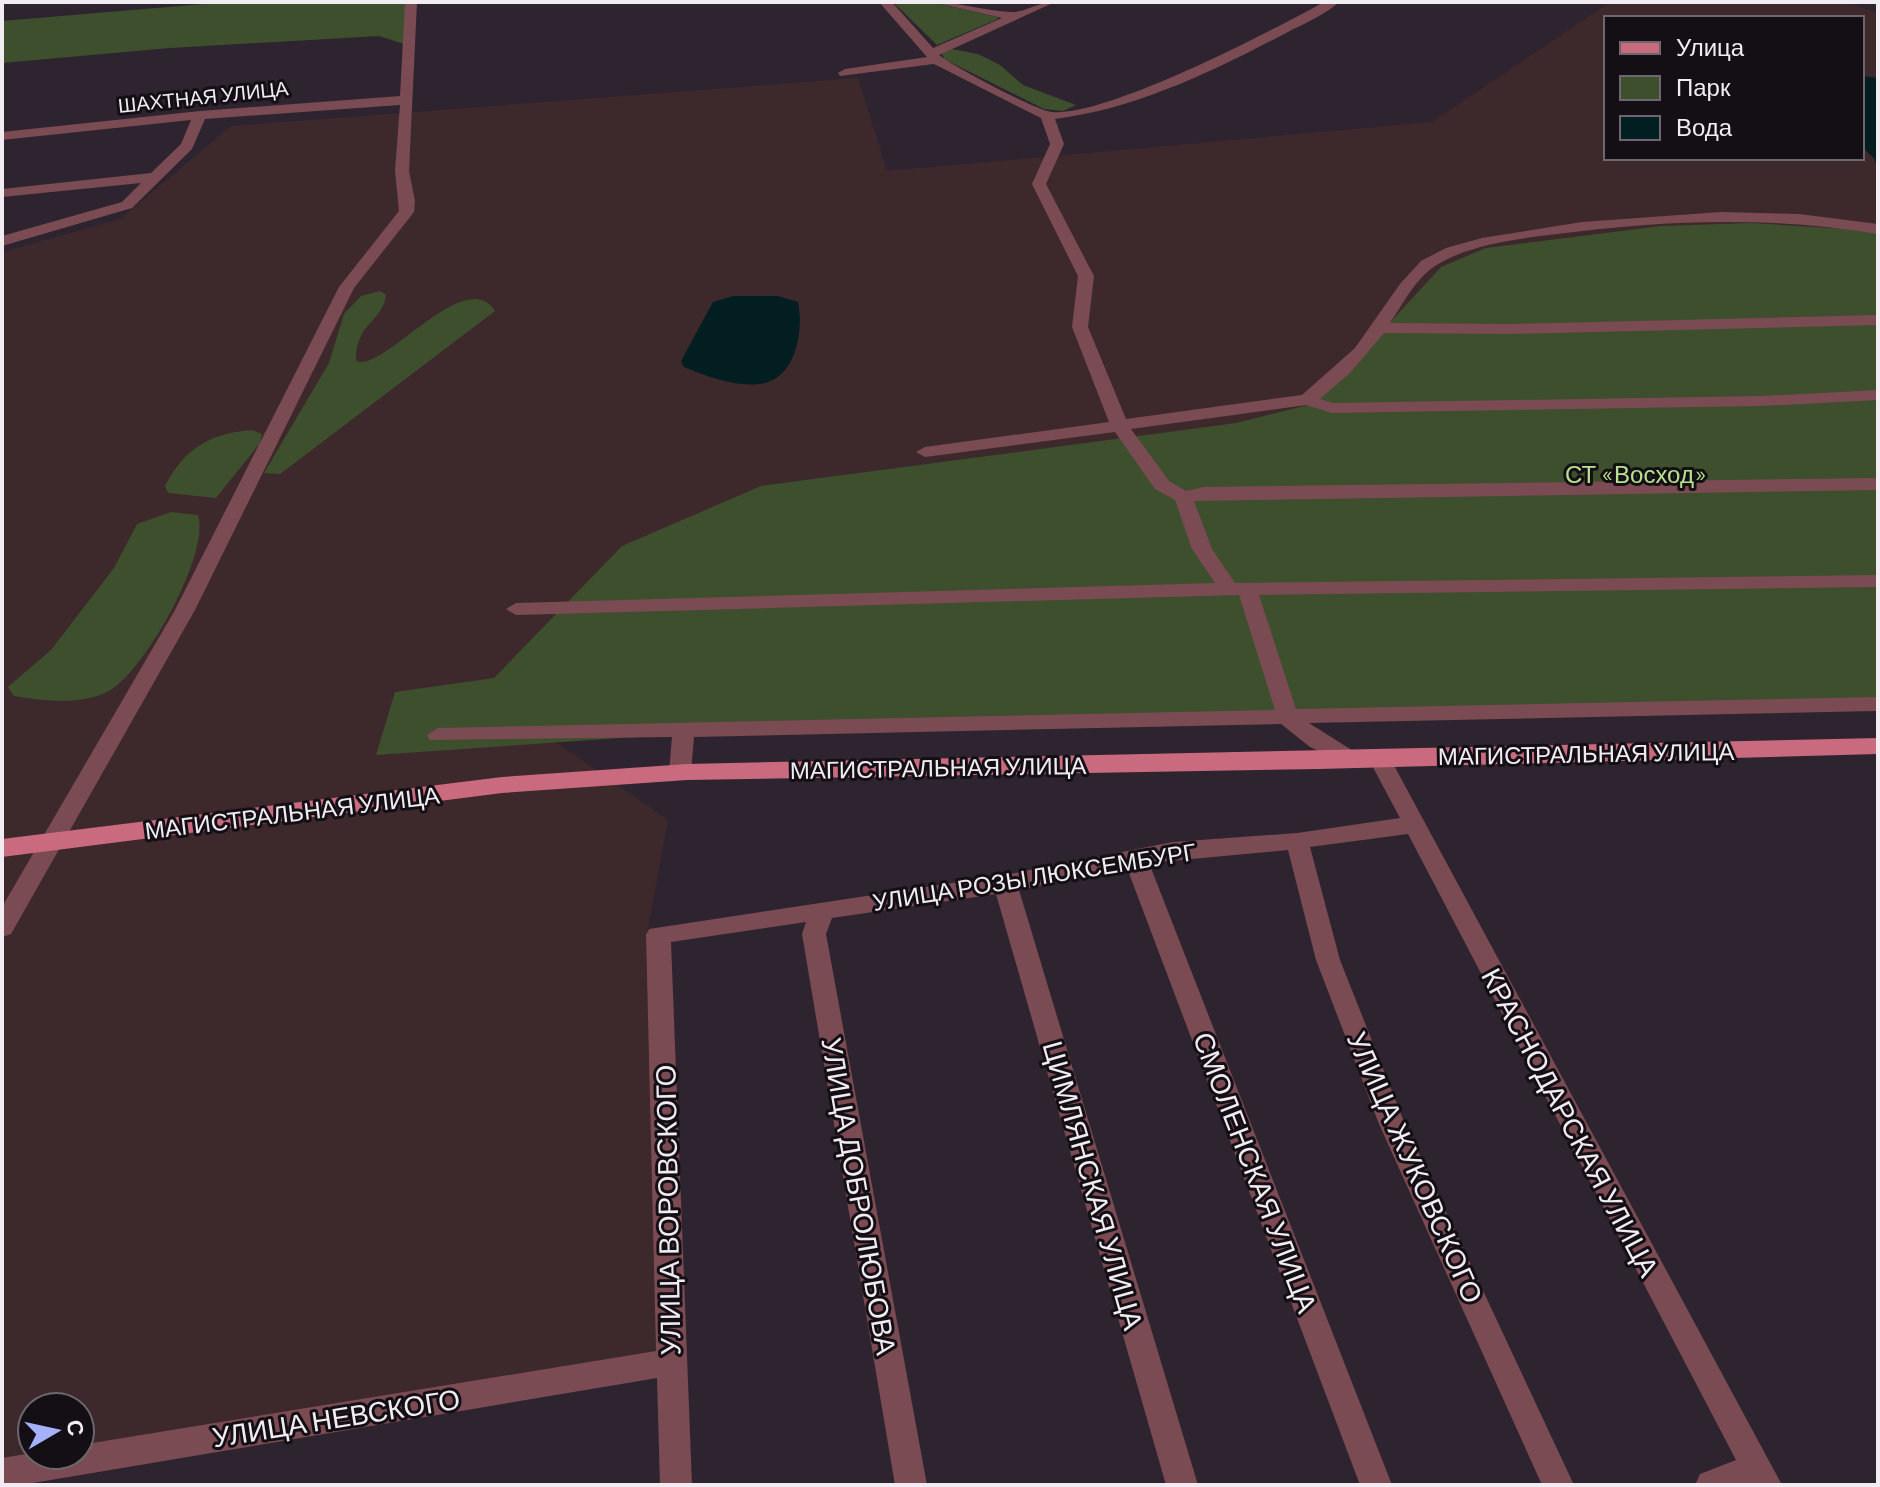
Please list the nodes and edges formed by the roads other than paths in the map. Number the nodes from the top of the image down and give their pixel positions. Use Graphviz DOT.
graph roads {
  1 [pos="411,2"];
  2 [pos="885,2"];
  3 [pos="939,2"];
  4 [pos="1049,2"];
  5 [pos="1333,2"];
  6 [pos="1013,16"];
  7 [pos="933,57"];
  8 [pos="845,73"];
  9 [pos="408,100"];
  10 [pos="200,115"];
  11 [pos="1047,116"];
  12 [pos="2,136"];
  13 [pos="155,177"];
  14 [pos="2,193"];
  15 [pos="1878,229"];
  16 [pos="2,241"];
  17 [pos="1878,320"];
  18 [pos="1379,328"];
  19 [pos="1878,395"];
  20 [pos="1307,400"];
  21 [pos="1121,428"];
  22 [pos="925,452"];
  23 [pos="1878,484"];
  24 [pos="1183,497"];
  25 [pos="1878,581"];
  26 [pos="1239,592"];
  27 [pos="516,609"];
  28 [pos="1878,704"];
  29 [pos="1288,718"];
  30 [pos="683,732"];
  31 [pos="438,735"];
  32 [pos="1878,746"];
  33 [pos="1379,758"];
  34 [pos="1350,759"];
  35 [pos="680,772"];
  36 [pos="1411,825"];
  37 [pos="1297,841"];
  38 [pos="49,842"];
  39 [pos="2,848"];
  40 [pos="1136,859"];
  41 [pos="1005,884"];
  42 [pos="823,909"];
  43 [pos="2,928"];
  44 [pos="658,935"];
  45 [pos="670,1362"];
  46 [pos="2,1473"];
  47 [pos="1762,1476"];
  48 [pos="676,1485"];
  49 [pos="911,1485"];
  50 [pos="1182,1485"];
  51 [pos="1376,1485"];
  52 [pos="1558,1485"];
  53 [pos="1711,1485"];
  1 -- 9 [label="street"];
  2 -- 7 [label="street"];
  3 -- 6 [label="street"];
  4 -- 6 [label="street"];
  5 -- 11 [label="street"];
  6 -- 7 [label="street"];
  7 -- 8 [label="street"];
  7 -- 11 [label="street"];
  9 -- 10 [label="street, ШАХТНАЯ УЛИЦА"];
  9 -- 38 [label="street"];
  10 -- 12 [label="street, ШАХТНАЯ УЛИЦА"];
  10 -- 13 [label="street"];
  11 -- 21 [label="street"];
  13 -- 14 [label="street"];
  13 -- 16 [label="street"];
  15 -- 18 [label="street"];
  17 -- 18 [label="street"];
  18 -- 20 [label="street"];
  19 -- 20 [label="street"];
  20 -- 21 [label="street"];
  21 -- 22 [label="street"];
  21 -- 24 [label="street"];
  23 -- 24 [label="street"];
  24 -- 26 [label="street"];
  25 -- 26 [label="street"];
  26 -- 27 [label="street"];
  26 -- 29 [label="street"];
  28 -- 29 [label="street"];
  29 -- 30 [label="street"];
  29 -- 34 [label="street"];
  30 -- 31 [label="street"];
  30 -- 35 [label="street"];
  32 -- 33 [label="main road, МАГИСТРАЛЬНАЯ УЛИЦА"];
  33 -- 34 [label="main road, МАГИСТРАЛЬНАЯ УЛИЦА"];
  33 -- 36 [label="street, КРАСНОДАРСКАЯ УЛИЦА"];
  34 -- 35 [label="main road, МАГИСТРАЛЬНАЯ УЛИЦА"];
  35 -- 38 [label="main road, МАГИСТРАЛЬНАЯ УЛИЦА"];
  36 -- 37 [label="street, УЛИЦА РОЗЫ ЛЮКСЕМБУРГ"];
  36 -- 47 [label="street, КРАСНОДАРСКАЯ УЛИЦА"];
  37 -- 40 [label="street, УЛИЦА РОЗЫ ЛЮКСЕМБУРГ"];
  37 -- 52 [label="street, УЛИЦА ЖУКОВСКОГО"];
  38 -- 39 [label="main road, МАГИСТРАЛЬНАЯ УЛИЦА"];
  38 -- 43 [label="street"];
  40 -- 41 [label="street, УЛИЦА РОЗЫ ЛЮКСЕМБУРГ"];
  40 -- 51 [label="street, СМОЛЕНСКАЯ УЛИЦА"];
  41 -- 42 [label="street, УЛИЦА РОЗЫ ЛЮКСЕМБУРГ"];
  41 -- 50 [label="street, ЦИМЛЯНСКАЯ УЛИЦА"];
  42 -- 44 [label="street, УЛИЦА РОЗЫ ЛЮКСЕМБУРГ"];
  42 -- 49 [label="street, УЛИЦА ДОБРОЛЮБОВА"];
  44 -- 45 [label="street, УЛИЦА ВОРОВСКОГО"];
  45 -- 46 [label="street, УЛИЦА НЕВСКОГО"];
  45 -- 48 [label="street, УЛИЦА ВОРОВСКОГО"];
  47 -- 53 [label="street"];
}
